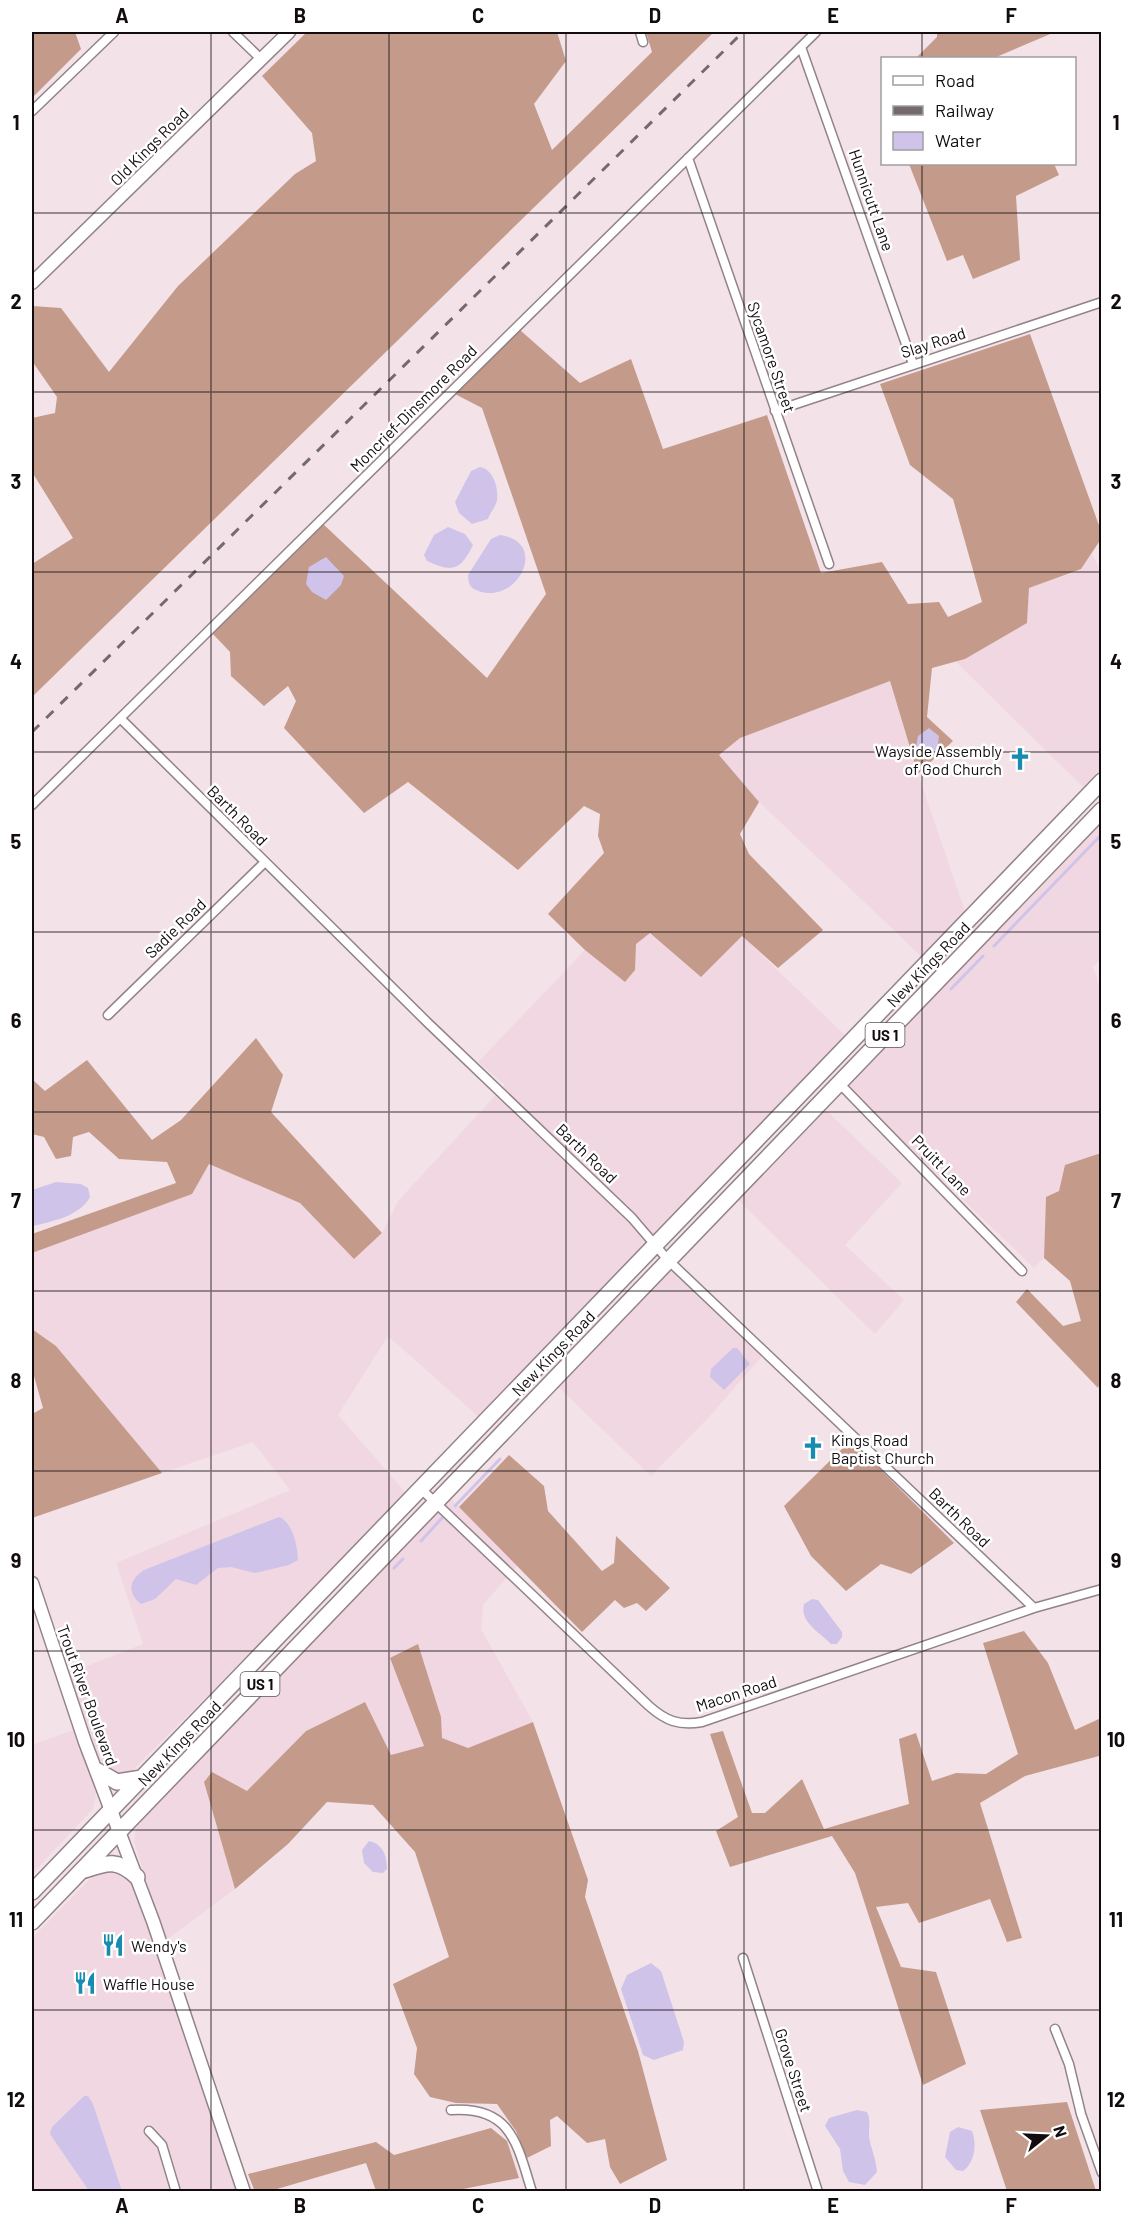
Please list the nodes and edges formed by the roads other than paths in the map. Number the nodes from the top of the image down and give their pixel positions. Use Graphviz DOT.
graph roads {
  1 [pos="114,32"];
  2 [pos="234,32"];
  3 [pos="289,32"];
  4 [pos="640,32"];
  5 [pos="816,32"];
  6 [pos="644,42"];
  7 [pos="801,47"];
  8 [pos="261,59"];
  9 [pos="32,111"];
  10 [pos="688,159"];
  11 [pos="32,284"];
  12 [pos="1101,302"];
  13 [pos="914,364"];
  14 [pos="775,411"];
  15 [pos="829,564"];
  16 [pos="120,718"];
  17 [pos="1101,781"];
  18 [pos="32,805"];
  19 [pos="1101,810"];
  20 [pos="264,863"];
  21 [pos="896,994"];
  22 [pos="911,1008"];
  23 [pos="108,1015"];
  24 [pos="838,1082"];
  25 [pos="656,1243"];
  26 [pos="668,1260"];
  27 [pos="1022,1271"];
  28 [pos="420,1488"];
  29 [pos="434,1501"];
  30 [pos="372,1539"];
  31 [pos="32,1583"];
  32 [pos="1101,1589"];
  33 [pos="1034,1608"];
  34 [pos="297,1616"];
  35 [pos="312,1630"];
  36 [pos="217,1730"];
  37 [pos="98,1772"];
  38 [pos="142,1778"];
  39 [pos="113,1808"];
  40 [pos="121,1831"];
  41 [pos="82,1871"];
  42 [pos="137,1877"];
  43 [pos="32,1892"];
  44 [pos="32,1922"];
  45 [pos="742,1958"];
  46 [pos="1055,2029"];
  47 [pos="451,2110"];
  48 [pos="149,2131"];
  49 [pos="1101,2174"];
  50 [pos="176,2192"];
  51 [pos="244,2192"];
  52 [pos="532,2192"];
  53 [pos="818,2192"];
  1 -- 9 [label="street"];
  2 -- 8 [label="street"];
  3 -- 8 [label="street, Old Kings Road"];
  4 -- 6 [label="street"];
  5 -- 7 [label="street, Moncrief-Dinsmore Road"];
  7 -- 10 [label="street, Moncrief-Dinsmore Road"];
  7 -- 13 [label="street, Hunnicutt Lane"];
  8 -- 11 [label="street, Old Kings Road"];
  10 -- 14 [label="street, Sycamore Street"];
  10 -- 16 [label="street, Moncrief-Dinsmore Road"];
  12 -- 13 [label="street, Slay Road"];
  13 -- 14 [label="street, Slay Road"];
  14 -- 15 [label="street, Sycamore Street"];
  16 -- 18 [label="street, Moncrief-Dinsmore Road"];
  16 -- 20 [label="street, Barth Road"];
  17 -- 21 [label="highway, New Kings Road / US 1"];
  19 -- 22 [label="highway, New Kings Road / US 1"];
  20 -- 23 [label="street, Sadie Road"];
  20 -- 25 [label="street, Barth Road"];
  21 -- 22 [label="street"];
  21 -- 25 [label="highway, New Kings Road / US 1"];
  22 -- 24 [label="highway, New Kings Road / US 1"];
  24 -- 26 [label="highway, New Kings Road / US 1"];
  24 -- 27 [label="street, Pruitt Lane"];
  25 -- 26 [label="street, Barth Road"];
  25 -- 28 [label="highway, New Kings Road / US 1"];
  26 -- 29 [label="highway, New Kings Road / US 1"];
  26 -- 33 [label="street, Barth Road"];
  28 -- 29 [label="street, Macon Road"];
  28 -- 30 [label="highway, New Kings Road / US 1"];
  29 -- 33 [label="street, Macon Road"];
  29 -- 35 [label="highway, New Kings Road / US 1"];
  30 -- 34 [label="highway, New Kings Road / US 1"];
  30 -- 35 [label="highway"];
  31 -- 37 [label="street, Trout River Boulevard"];
  32 -- 33 [label="street, Macon Road"];
  34 -- 36 [label="highway"];
  34 -- 38 [label="highway, New Kings Road / US 1"];
  35 -- 36 [label="highway, New Kings Road / US 1"];
  36 -- 40 [label="highway, New Kings Road / US 1"];
  37 -- 38 [label="highway"];
  37 -- 39 [label="street, Trout River Boulevard"];
  38 -- 39 [label="highway, New Kings Road / US 1"];
  39 -- 40 [label="street, Trout River Boulevard"];
  39 -- 43 [label="highway, New Kings Road / US 1"];
  40 -- 41 [label="highway, New Kings Road / US 1"];
  40 -- 42 [label="street, Trout River Boulevard"];
  41 -- 42 [label="highway"];
  41 -- 44 [label="highway, New Kings Road / US 1"];
  42 -- 51 [label="street, Trout River Boulevard"];
  45 -- 53 [label="street, Grove Street"];
  46 -- 49 [label="street"];
  47 -- 52 [label="street"];
  48 -- 50 [label="street"];
}
